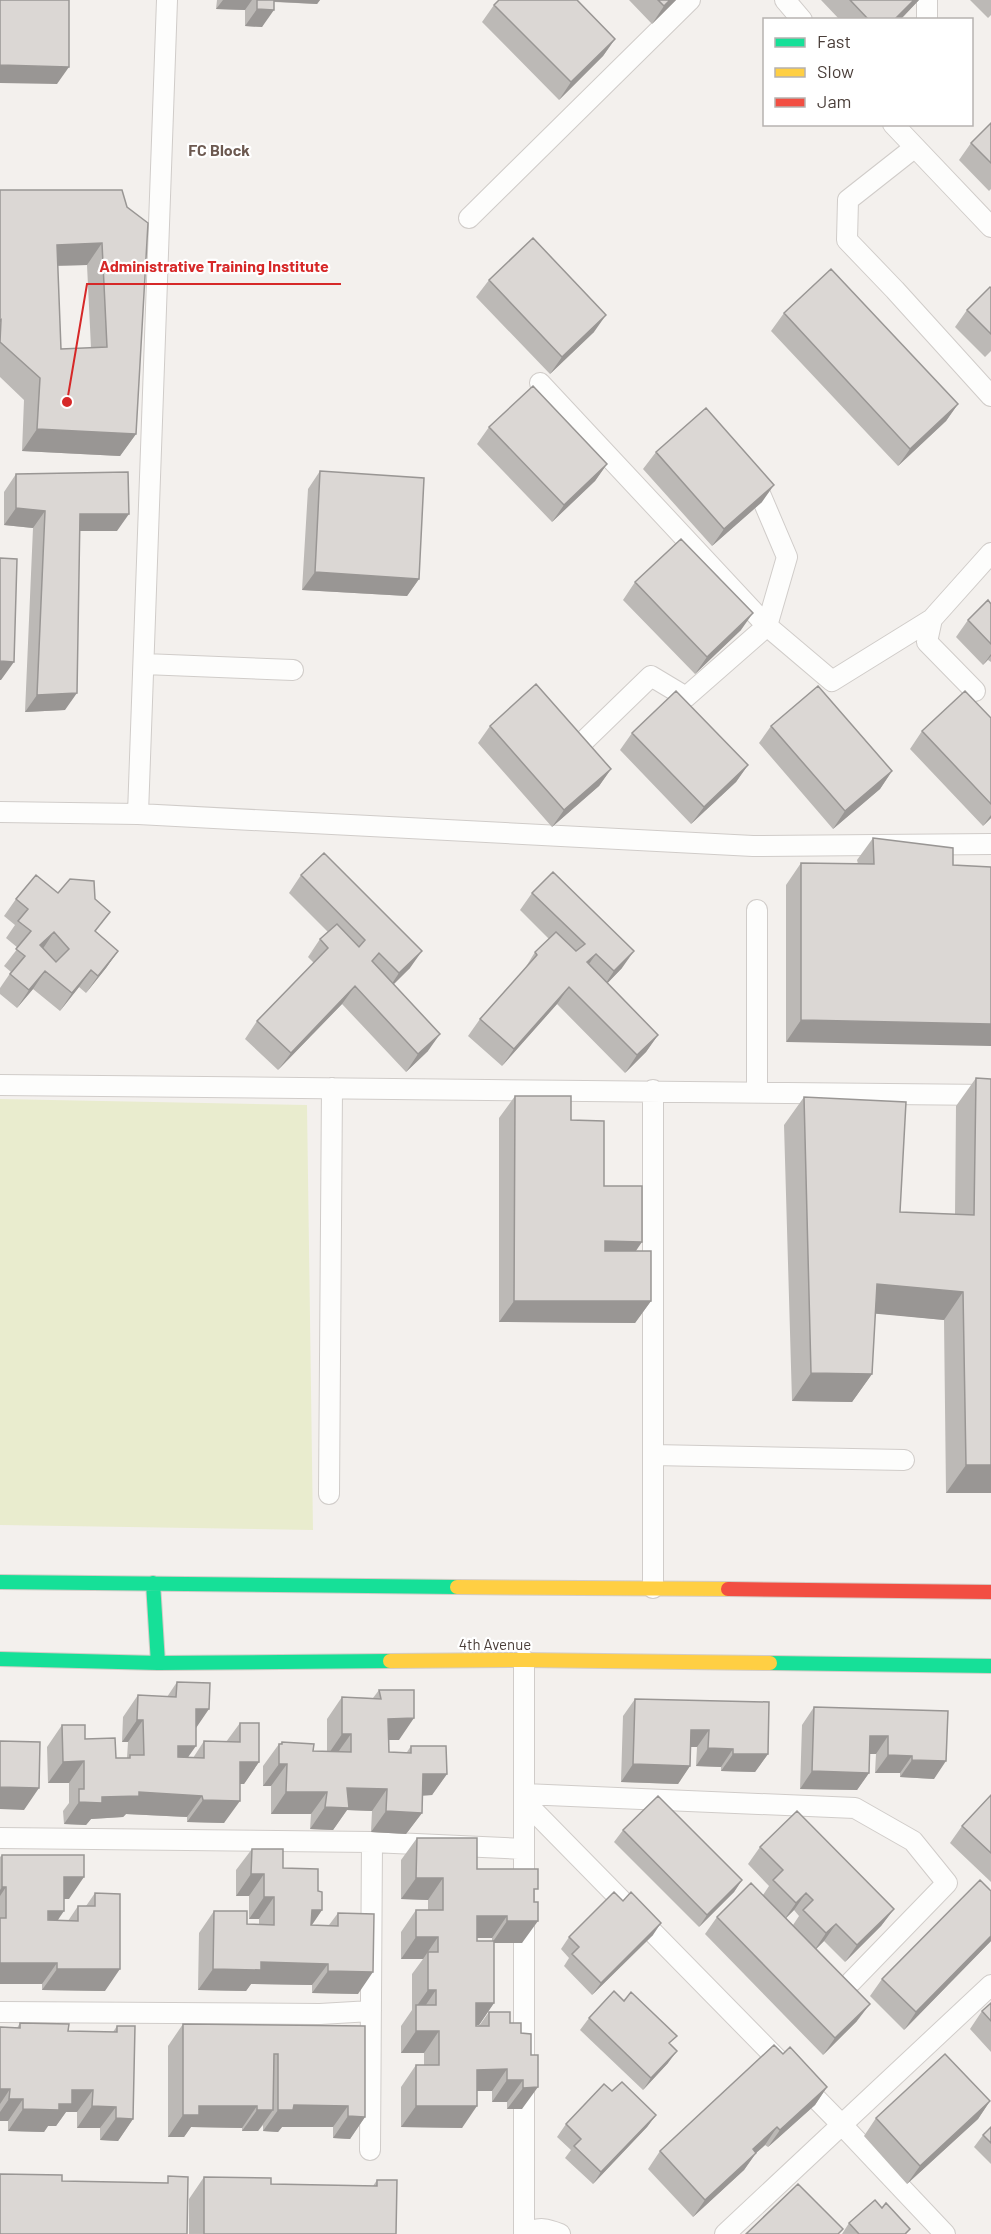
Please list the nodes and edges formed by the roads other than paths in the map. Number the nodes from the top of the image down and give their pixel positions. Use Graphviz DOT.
graph roads {
  1 [pos="167,0"];
  2 [pos="690,0"];
  3 [pos="785,0"];
  4 [pos="927,0"];
  5 [pos="800,18"];
  6 [pos="927,18"];
  7 [pos="895,126"];
  8 [pos="914,148"];
  9 [pos="469,218"];
  10 [pos="991,227"];
  11 [pos="540,383"];
  12 [pos="991,396"];
  13 [pos="758,489"];
  14 [pos="991,553"];
  15 [pos="932,618"];
  16 [pos="767,626"];
  17 [pos="144,664"];
  18 [pos="293,670"];
  19 [pos="975,691"];
  20 [pos="585,741"];
  21 [pos="0,812"];
  22 [pos="138,814"];
  23 [pos="991,844"];
  24 [pos="757,910"];
  25 [pos="0,1085"];
  26 [pos="332,1088"];
  27 [pos="653,1090"];
  28 [pos="757,1092"];
  29 [pos="991,1095"];
  30 [pos="653,1455"];
  31 [pos="904,1460"];
  32 [pos="329,1494"];
  33 [pos="0,1582"];
  34 [pos="153,1583"];
  35 [pos="653,1588"];
  36 [pos="991,1592"];
  37 [pos="0,1659"];
  38 [pos="524,1660"];
  39 [pos="158,1663"];
  40 [pos="991,1666"];
  41 [pos="524,1797"];
  42 [pos="0,1838"];
  43 [pos="372,1842"];
  44 [pos="524,1849"];
  45 [pos="851,1982"];
  46 [pos="991,1985"];
  47 [pos="0,2012"];
  48 [pos="371,2012"];
  49 [pos="842,2125"];
  50 [pos="370,2150"];
  51 [pos="526,2234"];
  52 [pos="560,2234"];
  53 [pos="725,2234"];
  54 [pos="945,2234"];
  1 -- 17 [label="lane"];
  2 -- 9 [label="lane"];
  3 -- 5 [label="lane"];
  4 -- 6 [label="lane"];
  7 -- 8 [label="lane"];
  8 -- 10 [label="lane"];
  8 -- 12 [label="lane"];
  11 -- 16 [label="lane"];
  13 -- 16 [label="lane"];
  14 -- 15 [label="lane"];
  15 -- 16 [label="lane"];
  15 -- 19 [label="lane"];
  16 -- 20 [label="lane"];
  17 -- 18 [label="lane"];
  17 -- 22 [label="lane"];
  21 -- 22 [label="lane"];
  22 -- 23 [label="lane"];
  24 -- 28 [label="lane"];
  25 -- 26 [label="lane"];
  26 -- 27 [label="lane"];
  26 -- 32 [label="lane"];
  27 -- 28 [label="lane"];
  27 -- 30 [label="lane"];
  28 -- 29 [label="lane"];
  30 -- 31 [label="lane"];
  30 -- 35 [label="lane"];
  33 -- 34 [label="main road"];
  34 -- 35 [label="main road"];
  34 -- 39 [label="main road"];
  35 -- 36 [label="main road"];
  37 -- 39 [label="main road, 4th Avenue"];
  38 -- 39 [label="main road, 4th Avenue"];
  38 -- 40 [label="main road, 4th Avenue"];
  38 -- 41 [label="lane"];
  41 -- 44 [label="lane"];
  41 -- 45 [label="lane"];
  41 -- 49 [label="lane"];
  42 -- 43 [label="lane"];
  43 -- 44 [label="lane"];
  43 -- 48 [label="lane"];
  44 -- 51 [label="lane"];
  46 -- 49 [label="lane"];
  47 -- 48 [label="lane"];
  48 -- 50 [label="lane"];
  49 -- 53 [label="lane"];
  49 -- 54 [label="lane"];
  51 -- 52 [label="lane"];
}
